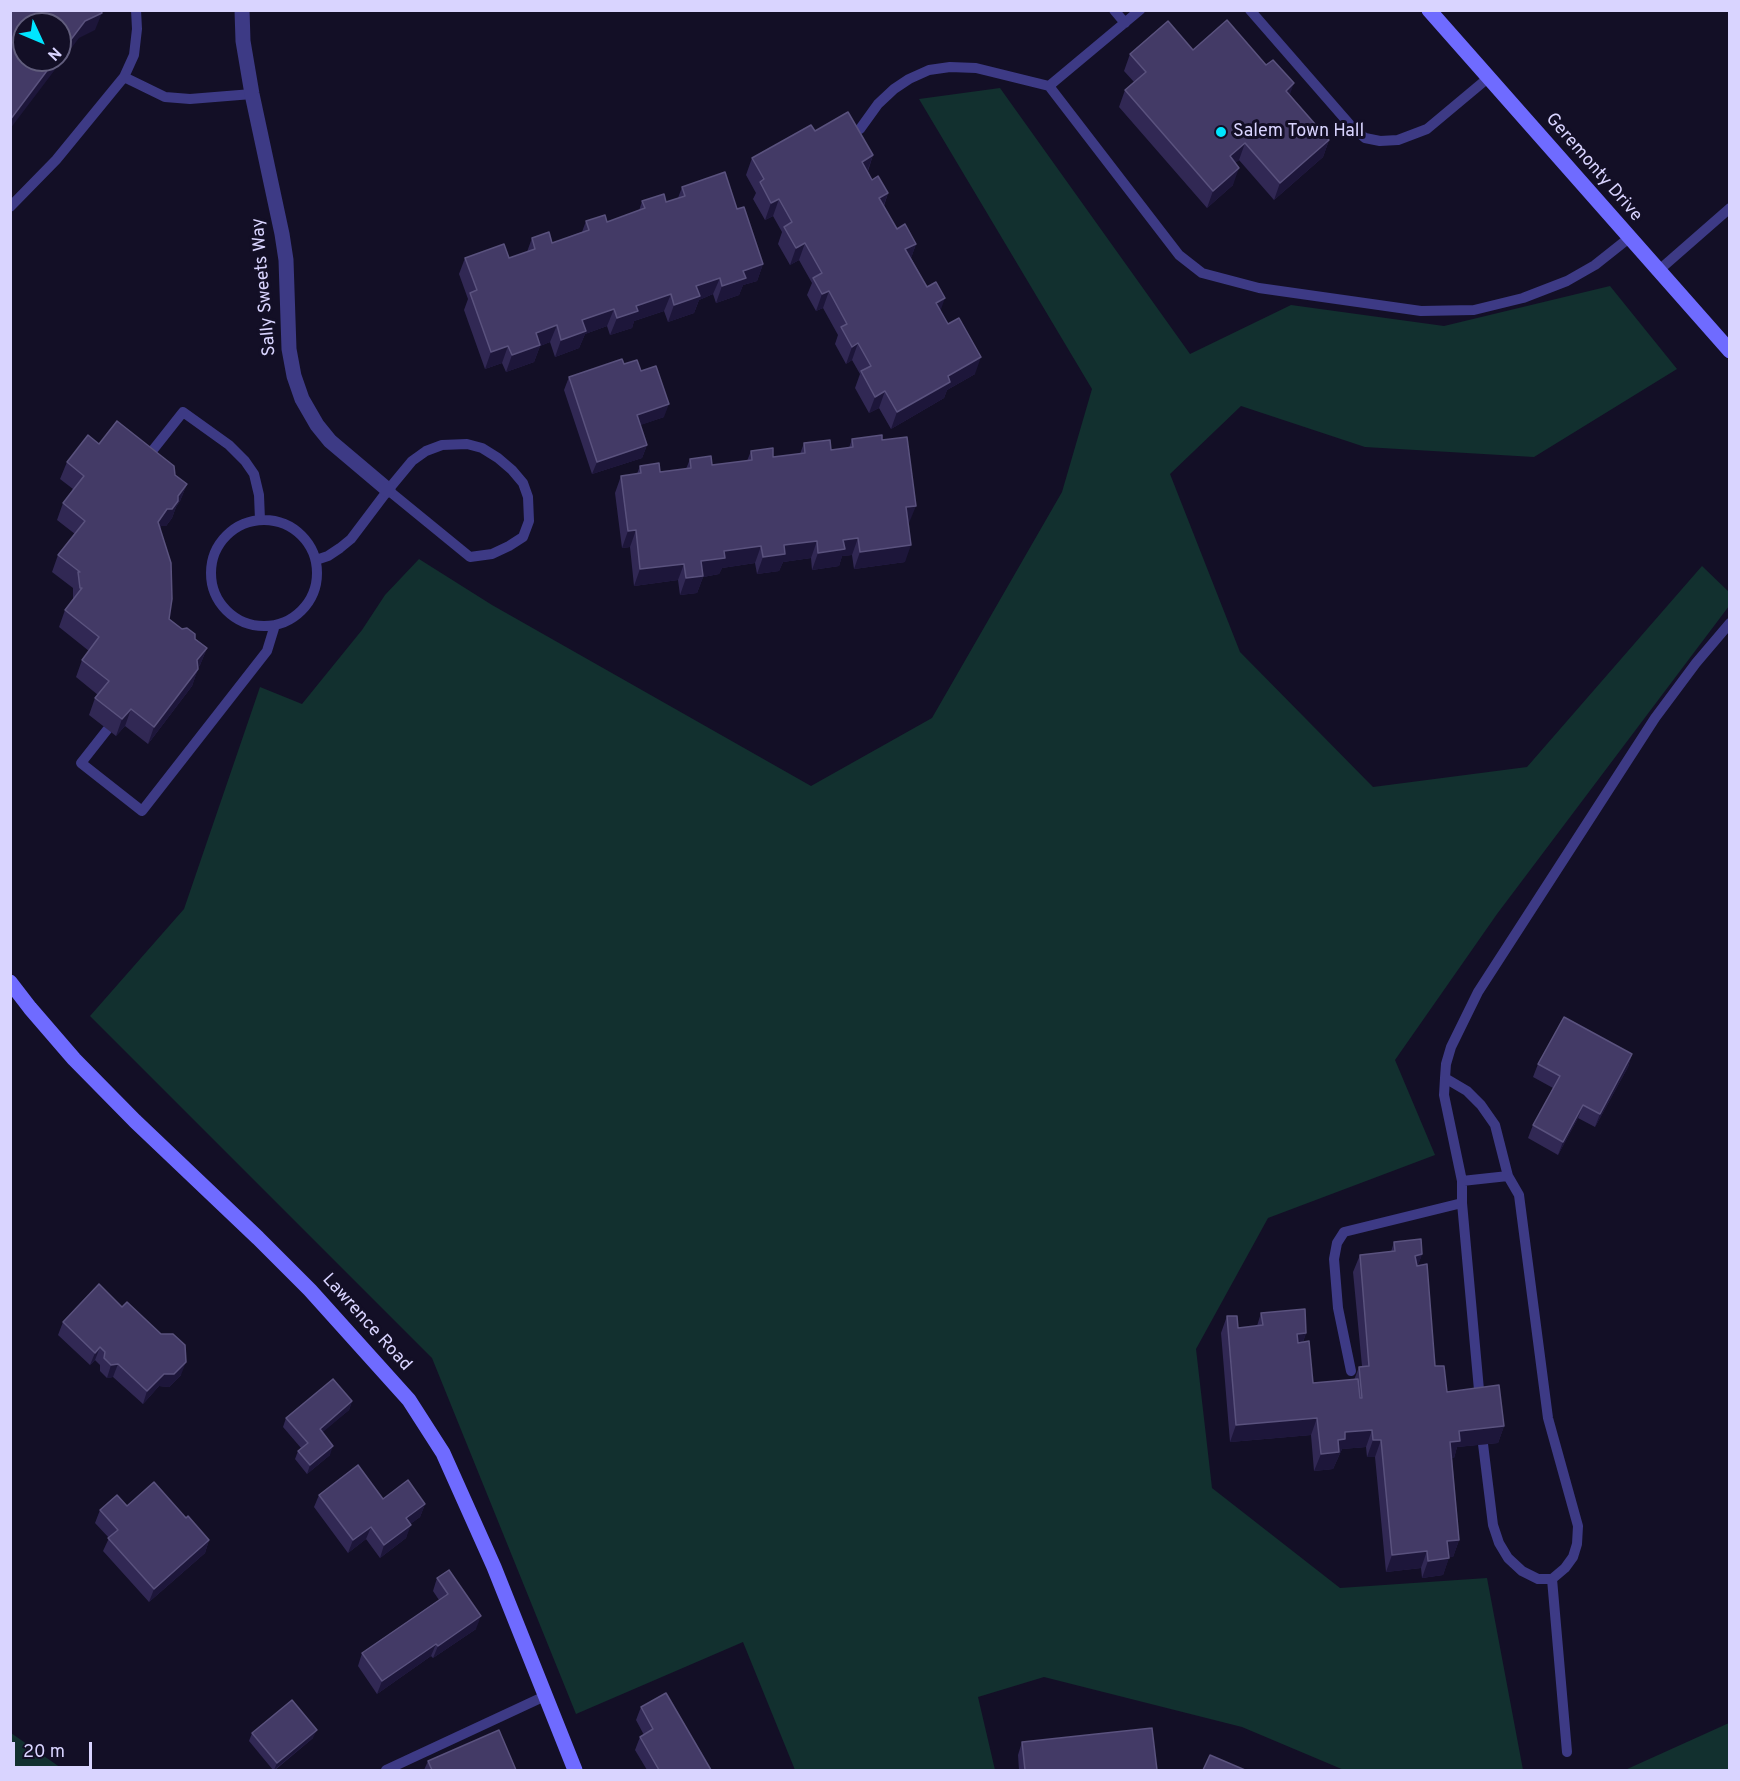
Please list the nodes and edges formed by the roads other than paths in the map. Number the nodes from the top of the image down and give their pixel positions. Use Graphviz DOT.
graph roads {
  1 [pos="136,10"];
  2 [pos="242,10"];
  3 [pos="1114,10"];
  4 [pos="1140,10"];
  5 [pos="1250,10"];
  6 [pos="1429,10"];
  7 [pos="1125,23"];
  8 [pos="124,77"];
  9 [pos="1488,78"];
  10 [pos="1049,87"];
  11 [pos="252,94"];
  12 [pos="860,129"];
  13 [pos="14,194"];
  14 [pos="10,207"];
  15 [pos="1730,208"];
  16 [pos="1629,238"];
  17 [pos="1658,272"];
  18 [pos="1730,351"];
  19 [pos="142,463"];
  20 [pos="388,490"];
  21 [pos="260,520"];
  22 [pos="316,560"];
  23 [pos="1730,623"];
  24 [pos="275,625"];
  25 [pos="107,730"];
  26 [pos="10,982"];
  27 [pos="1445,1078"];
  28 [pos="1508,1176"];
  29 [pos="1462,1181"];
  30 [pos="1462,1203"];
  31 [pos="1351,1371"];
  32 [pos="1481,1404"];
  33 [pos="1483,1444"];
  34 [pos="1552,1579"];
  35 [pos="545,1696"];
  36 [pos="1567,1752"];
  37 [pos="386,1770"];
  38 [pos="575,1770"];
  1 -- 8 [label="lane"];
  2 -- 11 [label="street, Sally Sweets Way"];
  3 -- 7 [label="lane"];
  4 -- 7 [label="lane"];
  5 -- 9 [label="lane"];
  6 -- 9 [label="street, Geremonty Drive"];
  7 -- 10 [label="lane"];
  8 -- 11 [label="lane"];
  8 -- 13 [label="lane"];
  9 -- 16 [label="street, Geremonty Drive"];
  10 -- 12 [label="lane"];
  10 -- 16 [label="lane"];
  11 -- 20 [label="street, Sally Sweets Way"];
  13 -- 14 [label="lane"];
  15 -- 17 [label="lane"];
  16 -- 17 [label="street, Geremonty Drive"];
  17 -- 18 [label="street, Geremonty Drive"];
  19 -- 21 [label="lane"];
  20 -- 20 [label="lane"];
  20 -- 22 [label="lane"];
  21 -- 22 [label="lane"];
  21 -- 24 [label="lane"];
  22 -- 24 [label="lane"];
  23 -- 27 [label="lane"];
  24 -- 25 [label="lane"];
  26 -- 35 [label="street, Lawrence Road"];
  27 -- 28 [label="lane"];
  27 -- 29 [label="lane"];
  28 -- 29 [label="lane"];
  28 -- 34 [label="lane"];
  29 -- 30 [label="lane"];
  30 -- 31 [label="lane"];
  30 -- 32 [label="lane"];
  33 -- 34 [label="lane"];
  34 -- 36 [label="lane"];
  35 -- 37 [label="lane"];
  35 -- 38 [label="street, Lawrence Road"];
}
